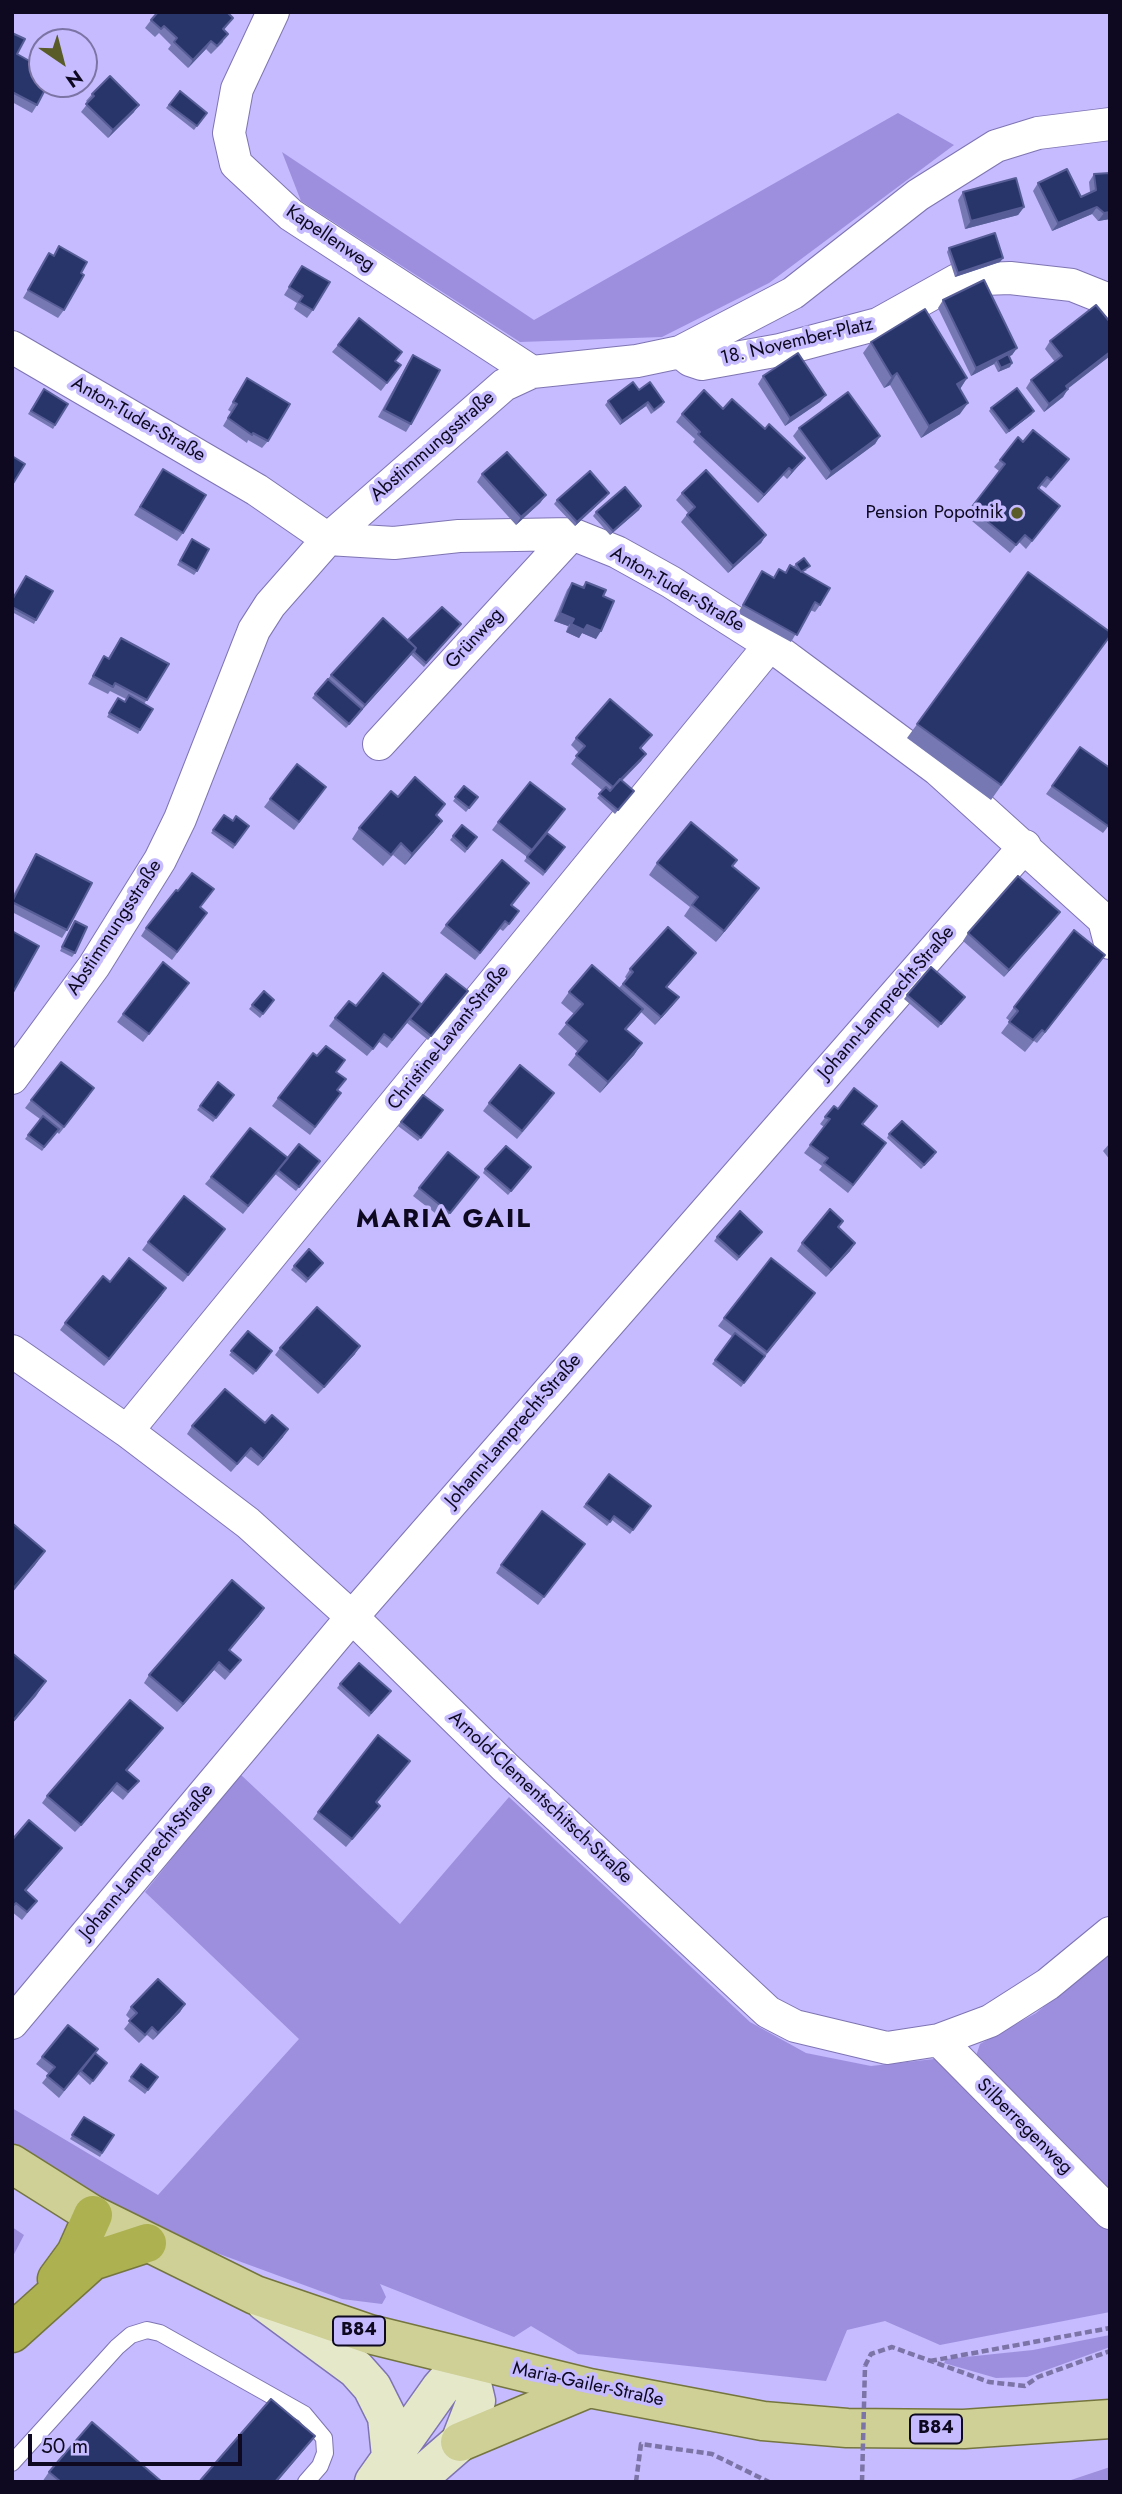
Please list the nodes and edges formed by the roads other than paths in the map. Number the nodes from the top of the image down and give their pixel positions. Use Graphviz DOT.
graph roads {
  1 [pos="273,12"];
  2 [pos="1110,124"];
  3 [pos="1110,306"];
  4 [pos="12,347"];
  5 [pos="680,352"];
  6 [pos="532,372"];
  7 [pos="572,534"];
  8 [pos="328,539"];
  9 [pos="770,645"];
  10 [pos="379,744"];
  11 [pos="1025,846"];
  12 [pos="1108,924"];
  13 [pos="12,1078"];
  14 [pos="12,1351"];
  15 [pos="127,1431"];
  16 [pos="352,1617"];
  17 [pos="1110,1933"];
  18 [pos="12,2023"];
  19 [pos="939,2040"];
  20 [pos="12,2164"];
  21 [pos="1110,2213"];
  22 [pos="93,2215"];
  23 [pos="147,2243"];
  24 [pos="255,2295"];
  25 [pos="24,2321"];
  26 [pos="466,2359"];
  27 [pos="589,2389"];
  28 [pos="1110,2419"];
  29 [pos="460,2441"];
  30 [pos="12,2463"];
  31 [pos="393,2473"];
  32 [pos="306,2482"];
  1 -- 6 [label="street, Kapellenweg"];
  2 -- 5 [label="street, Abstimmungsstraße"];
  3 -- 5 [label="street, 18. November-Platz"];
  4 -- 8 [label="street, Anton-Tuder-Straße"];
  5 -- 6 [label="street, Abstimmungsstraße"];
  6 -- 8 [label="street, Abstimmungsstraße"];
  7 -- 8 [label="street, Anton-Tuder-Straße"];
  7 -- 9 [label="street, Anton-Tuder-Straße"];
  7 -- 10 [label="street, Grünweg"];
  8 -- 13 [label="street, Abstimmungsstraße"];
  9 -- 11 [label="street, Anton-Tuder-Straße"];
  9 -- 15 [label="street, Christine-Lavant-Straße"];
  11 -- 12 [label="street, Anton-Tuder-Straße"];
  11 -- 16 [label="street, Johann-Lamprecht-Straße"];
  14 -- 15 [label="street, Arnold-Clementschitsch-Straße"];
  15 -- 16 [label="street, Arnold-Clementschitsch-Straße"];
  16 -- 18 [label="street, Johann-Lamprecht-Straße"];
  16 -- 19 [label="street, Arnold-Clementschitsch-Straße"];
  17 -- 19 [label="street, Arnold-Clementschitsch-Straße"];
  19 -- 21 [label="street, Silberregenweg"];
  20 -- 22 [label="main road, B84"];
  22 -- 23 [label="main road, Maria-Gailer-Straße / B84"];
  22 -- 25 [label="highway"];
  23 -- 24 [label="main road, Maria-Gailer-Straße / B84"];
  23 -- 25 [label="highway"];
  24 -- 26 [label="main road, Maria-Gailer-Straße / B84"];
  24 -- 31 [label="main road"];
  26 -- 27 [label="main road, Maria-Gailer-Straße / B84"];
  26 -- 29 [label="main road"];
  26 -- 31 [label="main road"];
  27 -- 28 [label="main road, Maria-Gailer-Straße / B84"];
  27 -- 29 [label="main road"];
  29 -- 31 [label="main road"];
  30 -- 32 [label="lane"];
}
